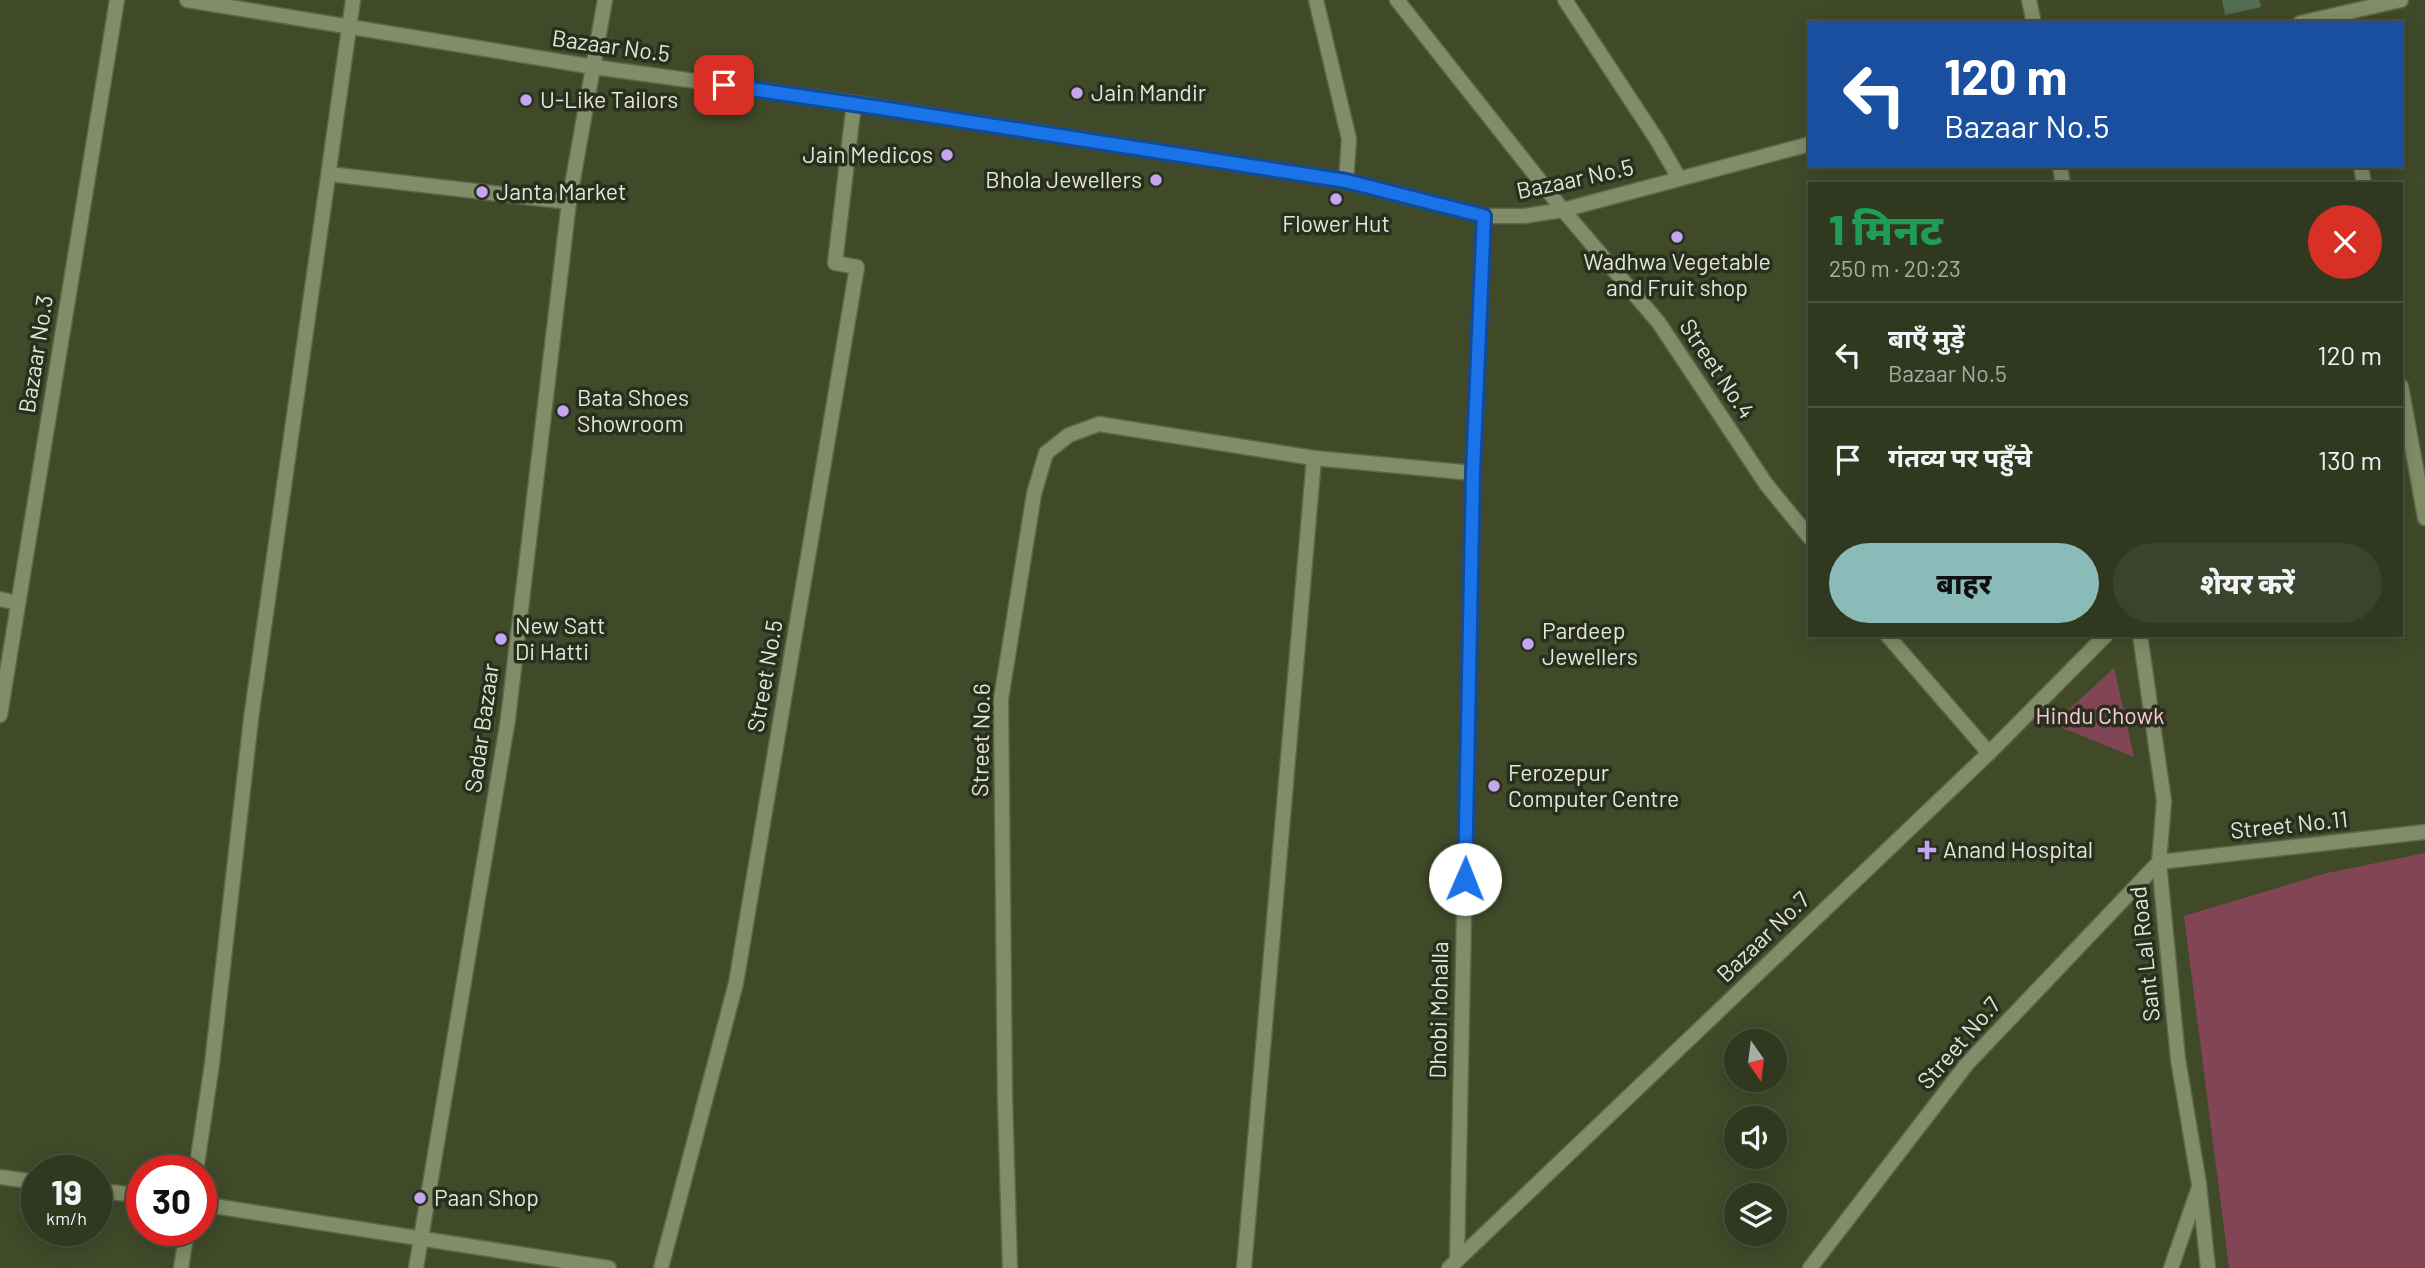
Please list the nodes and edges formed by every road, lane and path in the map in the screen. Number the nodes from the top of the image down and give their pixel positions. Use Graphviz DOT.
graph roads {
  1 [pos="117,0"];
  2 [pos="187,0"];
  3 [pos="353,0"];
  4 [pos="605,0"];
  5 [pos="1316,0"];
  6 [pos="1398,0"];
  7 [pos="1565,0"];
  8 [pos="2029,0"];
  9 [pos="2401,0"];
  10 [pos="2334,19"];
  11 [pos="2034,21"];
  12 [pos="349,27"];
  13 [pos="594,67"];
  14 [pos="854,103"];
  15 [pos="1808,145"];
  16 [pos="329,174"];
  17 [pos="1679,178"];
  18 [pos="1346,181"];
  19 [pos="569,202"];
  20 [pos="1563,210"];
  21 [pos="1484,216"];
  22 [pos="2403,397"];
  23 [pos="1314,457"];
  24 [pos="1473,472"];
  25 [pos="2425,518"];
  26 [pos="1808,536"];
  27 [pos="0,600"];
  28 [pos="18,603"];
  29 [pos="1889,637"];
  30 [pos="2104,637"];
  31 [pos="2140,637"];
  32 [pos="0,715"];
  33 [pos="1989,753"];
  34 [pos="2425,832"];
  35 [pos="2159,862"];
  36 [pos="198,1155"];
  37 [pos="0,1177"];
  38 [pos="21,1180"];
  39 [pos="2199,1184"];
  40 [pos="217,1206"];
  41 [pos="421,1237"];
  42 [pos="184,1246"];
  43 [pos="1453,1264"];
  44 [pos="181,1268"];
  45 [pos="416,1268"];
  46 [pos="609,1268"];
  47 [pos="661,1268"];
  48 [pos="1010,1268"];
  49 [pos="1244,1268"];
  50 [pos="1810,1268"];
  51 [pos="2171,1268"];
  52 [pos="2208,1268"];
  1 -- 28 [label="street, Bazaar No.3"];
  2 -- 12 [label="street, Bazaar No.5"];
  3 -- 12 [label="street"];
  4 -- 13 [label="street, Sadar Bazaar"];
  5 -- 18 [label="street"];
  6 -- 20 [label="street, Street No.4"];
  7 -- 17 [label="street"];
  8 -- 11 [label="street"];
  9 -- 10 [label="street"];
  12 -- 13 [label="street, Bazaar No.5"];
  12 -- 16 [label="street"];
  13 -- 14 [label="street, Bazaar No.5"];
  13 -- 19 [label="street, Sadar Bazaar"];
  14 -- 18 [label="street, Bazaar No.5"];
  14 -- 47 [label="street, Street No.5"];
  15 -- 17 [label="street, Bazaar No.5"];
  16 -- 19 [label="street"];
  16 -- 36 [label="street"];
  17 -- 20 [label="street, Bazaar No.5"];
  18 -- 21 [label="street, Bazaar No.5"];
  19 -- 41 [label="street, Sadar Bazaar"];
  20 -- 21 [label="street, Bazaar No.5"];
  20 -- 26 [label="street, Street No.4"];
  21 -- 24 [label="street, Dhobi Mohalla"];
  22 -- 25 [label="street"];
  23 -- 24 [label="street, Street No.6"];
  23 -- 48 [label="street, Street No.6"];
  23 -- 49 [label="street"];
  24 -- 43 [label="street, Dhobi Mohalla"];
  27 -- 28 [label="street"];
  28 -- 32 [label="street, Bazaar No.3"];
  29 -- 33 [label="street"];
  30 -- 33 [label="street, Bazaar No.7"];
  31 -- 35 [label="street, Sant Lal Road"];
  33 -- 43 [label="street, Bazaar No.7"];
  34 -- 35 [label="street, Street No.11"];
  35 -- 39 [label="street, Sant Lal Road"];
  35 -- 50 [label="street, Street No.7"];
  37 -- 38 [label="street"];
  39 -- 51 [label="street"];
  39 -- 52 [label="street, Sant Lal Road"];
  40 -- 41 [label="street"];
  41 -- 45 [label="street, Sadar Bazaar"];
  41 -- 46 [label="street"];
  42 -- 44 [label="street"];
}
